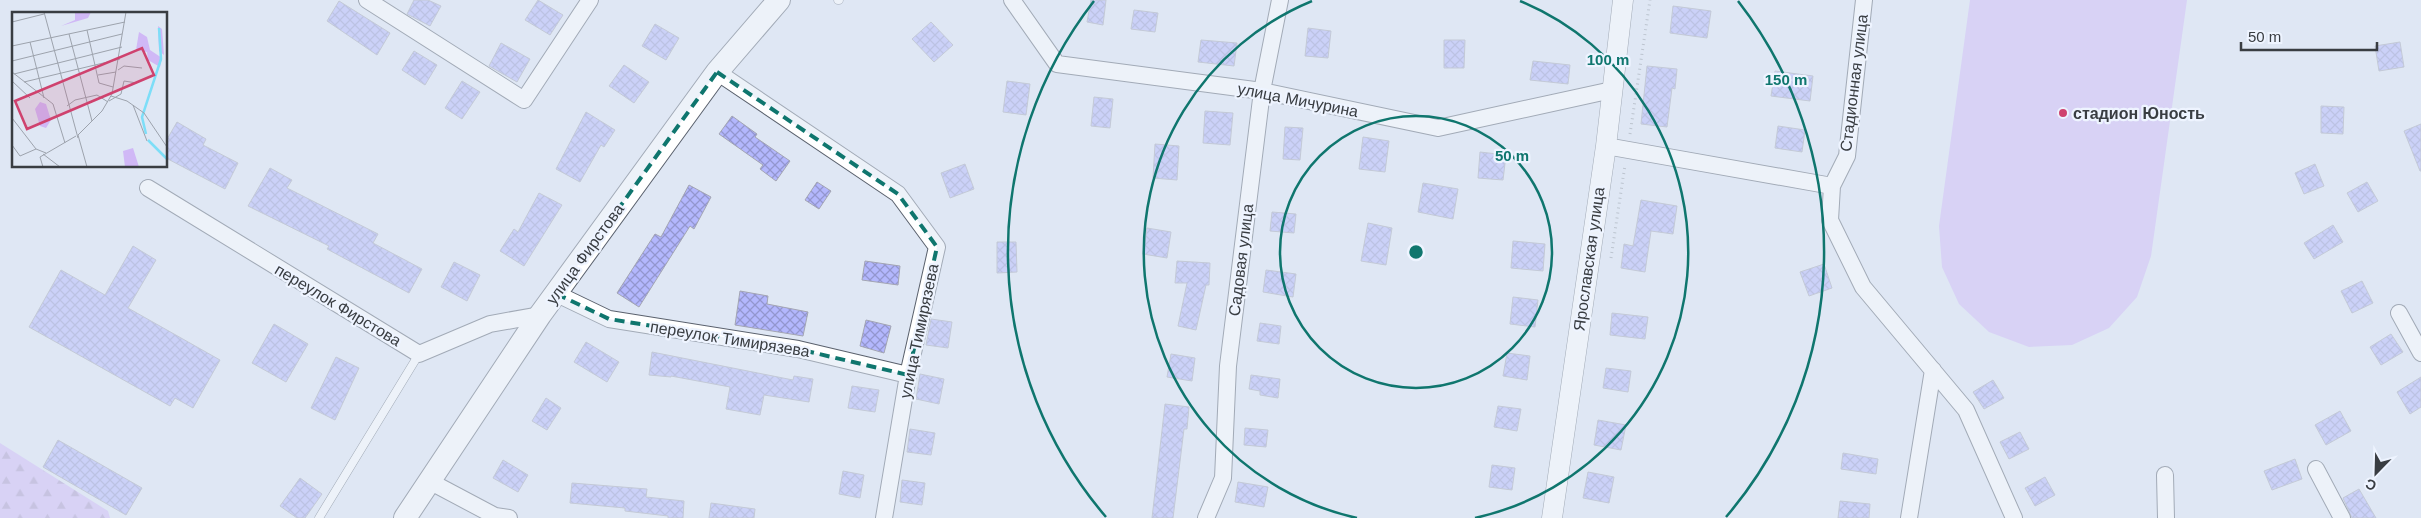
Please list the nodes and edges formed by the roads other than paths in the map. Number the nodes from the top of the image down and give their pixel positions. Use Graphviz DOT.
graph roads {
  1 [pos="367,0"];
  2 [pos="590,0"];
  3 [pos="779,0"];
  4 [pos="1012,0"];
  5 [pos="1280,0"];
  6 [pos="1623,0"];
  7 [pos="1864,0"];
  8 [pos="717,72"];
  9 [pos="1612,90"];
  10 [pos="1262,91"];
  11 [pos="1606,146"];
  12 [pos="1832,186"];
  13 [pos="148,188"];
  14 [pos="556,294"];
  15 [pos="2399,313"];
  16 [pos="540,315"];
  17 [pos="419,354"];
  18 [pos="2421,354"];
  19 [pos="1933,370"];
  20 [pos="908,375"];
  21 [pos="2316,469"];
  22 [pos="2165,475"];
  23 [pos="429,481"];
  24 [pos="319,518"];
  25 [pos="405,518"];
  26 [pos="509,518"];
  27 [pos="884,518"];
  28 [pos="1206,518"];
  29 [pos="1552,518"];
  30 [pos="1909,518"];
  31 [pos="2014,518"];
  32 [pos="2166,518"];
  33 [pos="2342,518"];
  1 -- 2 [label="street"];
  3 -- 8 [label="main road, улица Фирстова"];
  4 -- 10 [label="street, улица Мичурина"];
  5 -- 10 [label="street, Садовая улица"];
  6 -- 9 [label="street, Ярославская улица"];
  7 -- 12 [label="street, Стадионная улица"];
  8 -- 14 [label="main road, улица Фирстова"];
  8 -- 20 [label="street, улица Тимирязева"];
  9 -- 10 [label="street, улица Мичурина"];
  9 -- 11 [label="street, Ярославская улица"];
  10 -- 28 [label="street, Садовая улица"];
  11 -- 12 [label="street"];
  11 -- 29 [label="street, Ярославская улица"];
  12 -- 19 [label="street, Стадионная улица"];
  13 -- 17 [label="street, переулок Фирстова"];
  14 -- 16 [label="main road, улица Фирстова"];
  14 -- 20 [label="street, переулок Тимирязева"];
  15 -- 18 [label="street"];
  16 -- 17 [label="street, переулок Фирстова"];
  16 -- 23 [label="main road, улица Фирстова"];
  17 -- 24 [label="lane"];
  19 -- 30 [label="street"];
  19 -- 31 [label="street, Стадионная улица"];
  20 -- 27 [label="street, улица Тимирязева"];
  21 -- 33 [label="street"];
  22 -- 32 [label="street"];
  23 -- 25 [label="main road, улица Фирстова"];
  23 -- 26 [label="street"];
}
